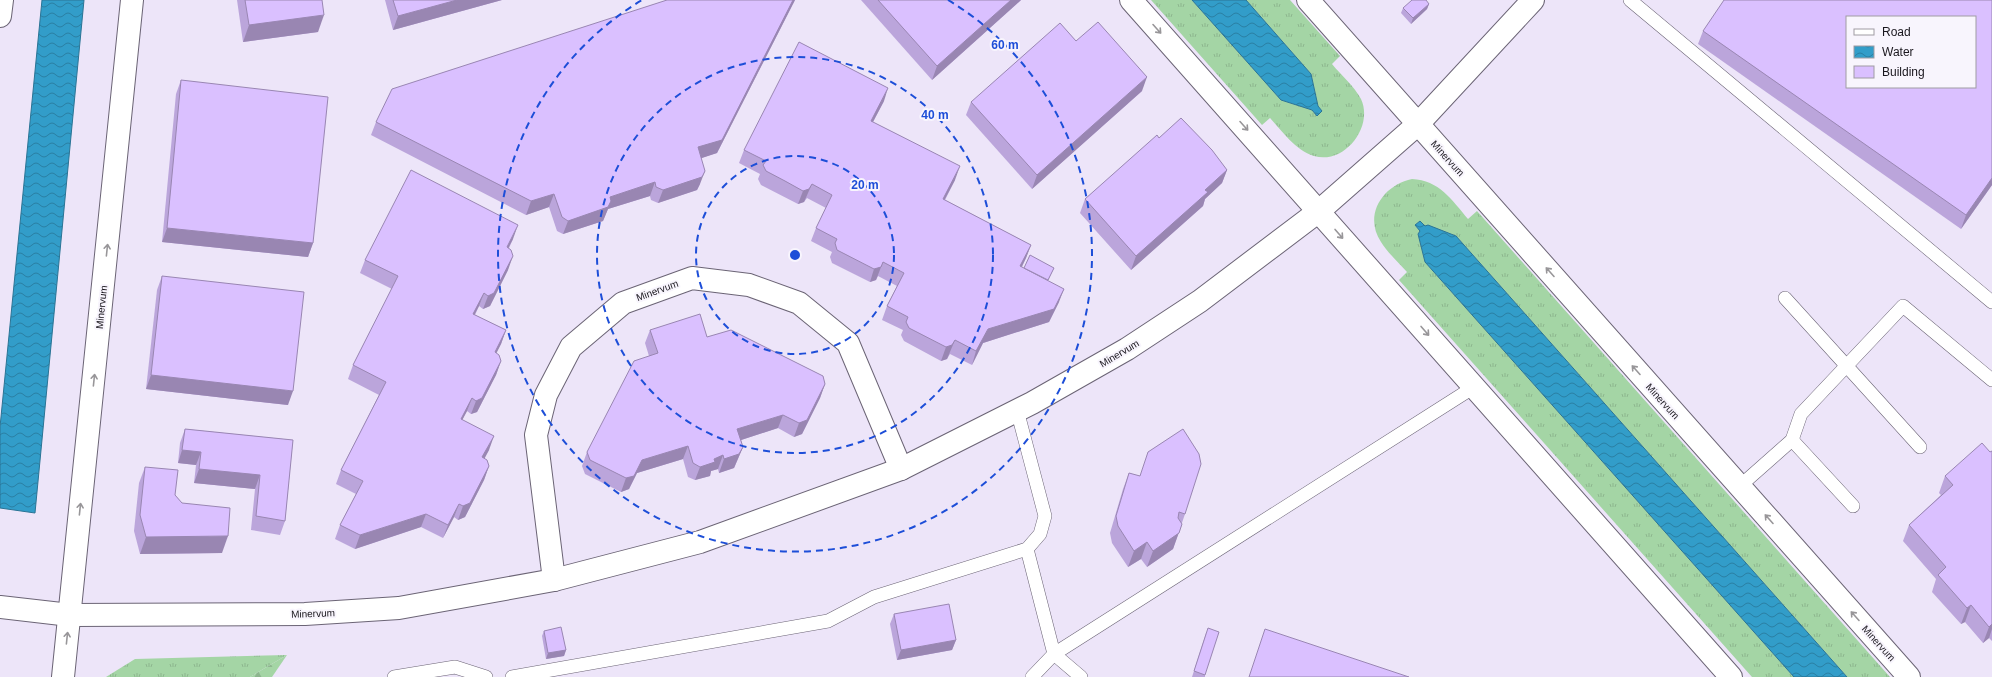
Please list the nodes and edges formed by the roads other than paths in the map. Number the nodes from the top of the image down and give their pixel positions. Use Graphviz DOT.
graph roads {
  1 [pos="2,0"];
  2 [pos="132,0"];
  3 [pos="1131,0"];
  4 [pos="1308,0"];
  5 [pos="1630,0"];
  6 [pos="1523,3"];
  7 [pos="0,16"];
  8 [pos="1418,124"];
  9 [pos="1319,211"];
  10 [pos="1990,297"];
  11 [pos="1785,298"];
  12 [pos="1846,367"];
  13 [pos="1992,380"];
  14 [pos="1474,387"];
  15 [pos="1017,410"];
  16 [pos="1792,440"];
  17 [pos="1920,447"];
  18 [pos="901,468"];
  19 [pos="1740,486"];
  20 [pos="1853,506"];
  21 [pos="1027,549"];
  22 [pos="554,580"];
  23 [pos="0,607"];
  24 [pos="70,615"];
  25 [pos="1054,654"];
  26 [pos="63,677"];
  27 [pos="394,677"];
  28 [pos="486,677"];
  29 [pos="512,677"];
  30 [pos="1032,677"];
  31 [pos="1081,677"];
  32 [pos="1731,677"];
  33 [pos="1909,677"];
  1 -- 7 [label="street"];
  24 -- 2 [label="street, Minervum, one-way"];
  3 -- 9 [label="street, one-way"];
  4 -- 8 [label="street, Minervum"];
  5 -- 10 [label="lane"];
  6 -- 8 [label="street, Minervum"];
  8 -- 9 [label="street, Minervum"];
  19 -- 8 [label="street, Minervum, one-way"];
  9 -- 14 [label="street, one-way"];
  9 -- 15 [label="street, Minervum"];
  11 -- 12 [label="lane"];
  12 -- 13 [label="lane"];
  12 -- 16 [label="lane"];
  12 -- 17 [label="lane"];
  14 -- 25 [label="lane"];
  14 -- 32 [label="street"];
  15 -- 18 [label="street, Minervum"];
  15 -- 21 [label="lane"];
  16 -- 19 [label="lane"];
  16 -- 20 [label="lane"];
  18 -- 22 [label="street, Minervum"];
  18 -- 22 [label="street, Minervum"];
  33 -- 19 [label="street, Minervum, one-way"];
  21 -- 25 [label="lane"];
  21 -- 29 [label="lane"];
  22 -- 24 [label="street, Minervum"];
  23 -- 24 [label="street, Minervum"];
  26 -- 24 [label="street, Minervum, one-way"];
  25 -- 30 [label="lane"];
  25 -- 31 [label="lane"];
  27 -- 28 [label="lane"];
}
